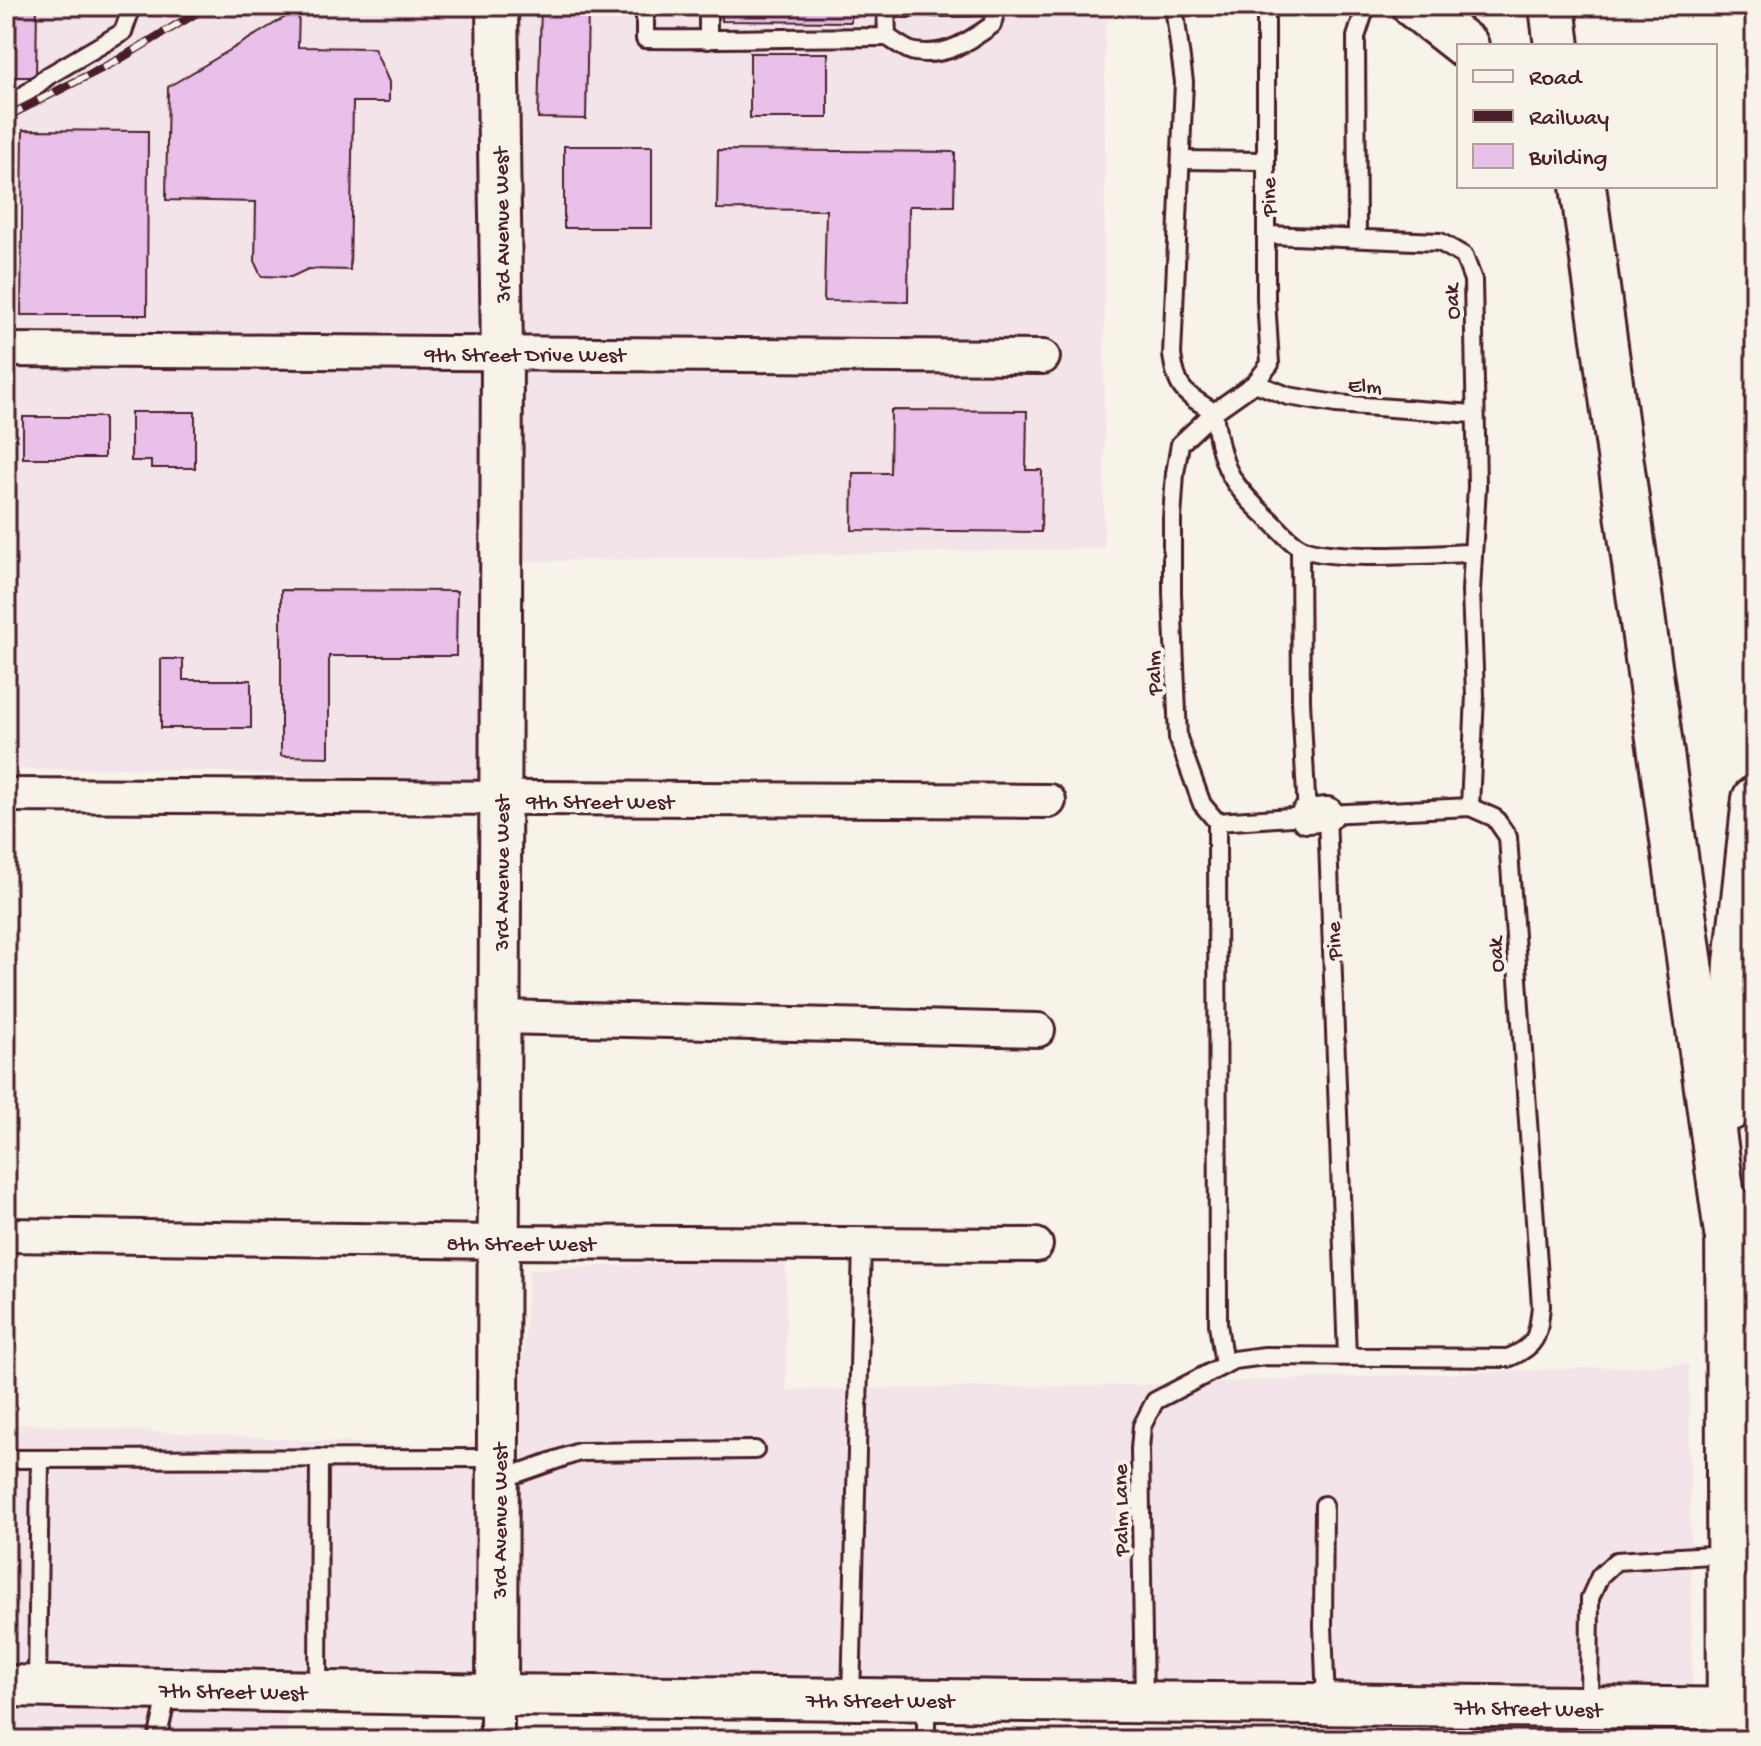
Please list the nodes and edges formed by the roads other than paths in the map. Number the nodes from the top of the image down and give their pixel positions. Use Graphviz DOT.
graph roads {
  1 [pos="132,6"];
  2 [pos="497,6"];
  3 [pos="645,6"];
  4 [pos="708,6"];
  5 [pos="997,6"];
  6 [pos="1174,6"];
  7 [pos="1266,6"];
  8 [pos="1366,6"];
  9 [pos="1415,6"];
  10 [pos="1552,6"];
  11 [pos="886,7"];
  12 [pos="934,7"];
  13 [pos="910,8"];
  14 [pos="887,37"];
  15 [pos="708,40"];
  16 [pos="1463,44"];
  17 [pos="1557,44"];
  18 [pos="6,110"];
  19 [pos="1181,160"];
  20 [pos="1266,161"];
  21 [pos="1568,188"];
  22 [pos="1583,188"];
  23 [pos="1591,229"];
  24 [pos="1268,235"];
  25 [pos="1357,237"];
  26 [pos="6,350"];
  27 [pos="502,353"];
  28 [pos="1043,357"];
  29 [pos="1255,383"];
  30 [pos="1214,412"];
  31 [pos="1474,414"];
  32 [pos="1300,548"];
  33 [pos="1472,553"];
  34 [pos="6,795"];
  35 [pos="1755,799"];
  36 [pos="499,800"];
  37 [pos="1049,801"];
  38 [pos="1470,807"];
  39 [pos="1317,815"];
  40 [pos="1217,822"];
  41 [pos="500,1017"];
  42 [pos="1038,1030"];
  43 [pos="1727,1233"];
  44 [pos="6,1235"];
  45 [pos="498,1242"];
  46 [pos="862,1244"];
  47 [pos="1036,1245"];
  48 [pos="1347,1357"];
  49 [pos="1508,1358"];
  50 [pos="1224,1365"];
  51 [pos="755,1450"];
  52 [pos="319,1458"];
  53 [pos="6,1459"];
  54 [pos="40,1459"];
  55 [pos="498,1469"];
  56 [pos="1324,1505"];
  57 [pos="1729,1554"];
  58 [pos="21,1686"];
  59 [pos="169,1689"];
  60 [pos="318,1692"];
  61 [pos="497,1695"];
  62 [pos="851,1699"];
  63 [pos="926,1699"];
  64 [pos="1144,1701"];
  65 [pos="1326,1704"];
  66 [pos="1589,1707"];
  67 [pos="1738,1719"];
  68 [pos="157,1740"];
  69 [pos="497,1740"];
  70 [pos="926,1740"];
  1 -- 18 [label="lane"];
  2 -- 27 [label="street, 3rd Avenue West"];
  3 -- 15 [label="lane"];
  4 -- 15 [label="lane"];
  5 -- 12 [label="lane"];
  5 -- 14 [label="lane"];
  6 -- 19 [label="lane"];
  7 -- 20 [label="lane, Pine"];
  8 -- 25 [label="lane"];
  9 -- 16 [label="highway"];
  10 -- 17 [label="highway"];
  11 -- 13 [label="lane"];
  11 -- 14 [label="lane"];
  14 -- 15 [label="lane"];
  19 -- 20 [label="lane"];
  19 -- 30 [label="lane"];
  20 -- 24 [label="lane, Pine"];
  21 -- 23 [label="highway"];
  22 -- 23 [label="highway"];
  23 -- 43 [label="highway"];
  24 -- 25 [label="lane, Oak"];
  24 -- 29 [label="lane, Pine"];
  25 -- 31 [label="lane, Oak"];
  26 -- 27 [label="street, 9th Street Drive West"];
  27 -- 28 [label="street, 9th Street Drive West"];
  27 -- 36 [label="street, 3rd Avenue West"];
  29 -- 30 [label="lane, Palm"];
  29 -- 31 [label="lane, Elm"];
  30 -- 32 [label="lane"];
  30 -- 40 [label="lane, Palm"];
  31 -- 33 [label="lane, Oak"];
  32 -- 33 [label="lane"];
  32 -- 39 [label="lane, Pine"];
  33 -- 38 [label="lane, Oak"];
  34 -- 36 [label="street, 9th Street West"];
  35 -- 43 [label="highway"];
  36 -- 37 [label="street, 9th Street West"];
  36 -- 41 [label="street, 3rd Avenue West"];
  38 -- 39 [label="lane"];
  38 -- 49 [label="lane, Oak"];
  39 -- 40 [label="lane"];
  39 -- 48 [label="lane, Pine"];
  40 -- 50 [label="lane"];
  41 -- 42 [label="street"];
  41 -- 45 [label="street, 3rd Avenue West"];
  43 -- 57 [label="highway"];
  44 -- 45 [label="street, 8th Street West"];
  45 -- 46 [label="street, 8th Street West"];
  45 -- 55 [label="street, 3rd Avenue West"];
  46 -- 47 [label="street, 8th Street West"];
  46 -- 62 [label="lane"];
  48 -- 49 [label="lane, Palm Lane"];
  48 -- 50 [label="lane, Palm Lane"];
  50 -- 64 [label="lane, Palm Lane"];
  51 -- 55 [label="lane"];
  52 -- 54 [label="lane"];
  52 -- 55 [label="lane"];
  52 -- 60 [label="lane"];
  53 -- 54 [label="lane"];
  54 -- 58 [label="lane"];
  55 -- 61 [label="street, 3rd Avenue West"];
  56 -- 65 [label="lane"];
  57 -- 66 [label="lane"];
  57 -- 67 [label="highway"];
  58 -- 59 [label="street, 7th Street West"];
  59 -- 60 [label="street, 7th Street West"];
  59 -- 68 [label="lane"];
  60 -- 61 [label="street, 7th Street West"];
  61 -- 62 [label="street, 7th Street West"];
  61 -- 69 [label="street, 3rd Avenue West"];
  62 -- 63 [label="street, 7th Street West"];
  63 -- 64 [label="street, 7th Street West"];
  63 -- 70 [label="lane"];
  64 -- 65 [label="street, 7th Street West"];
  65 -- 66 [label="street, 7th Street West"];
  66 -- 67 [label="street, 7th Street West"];
}
